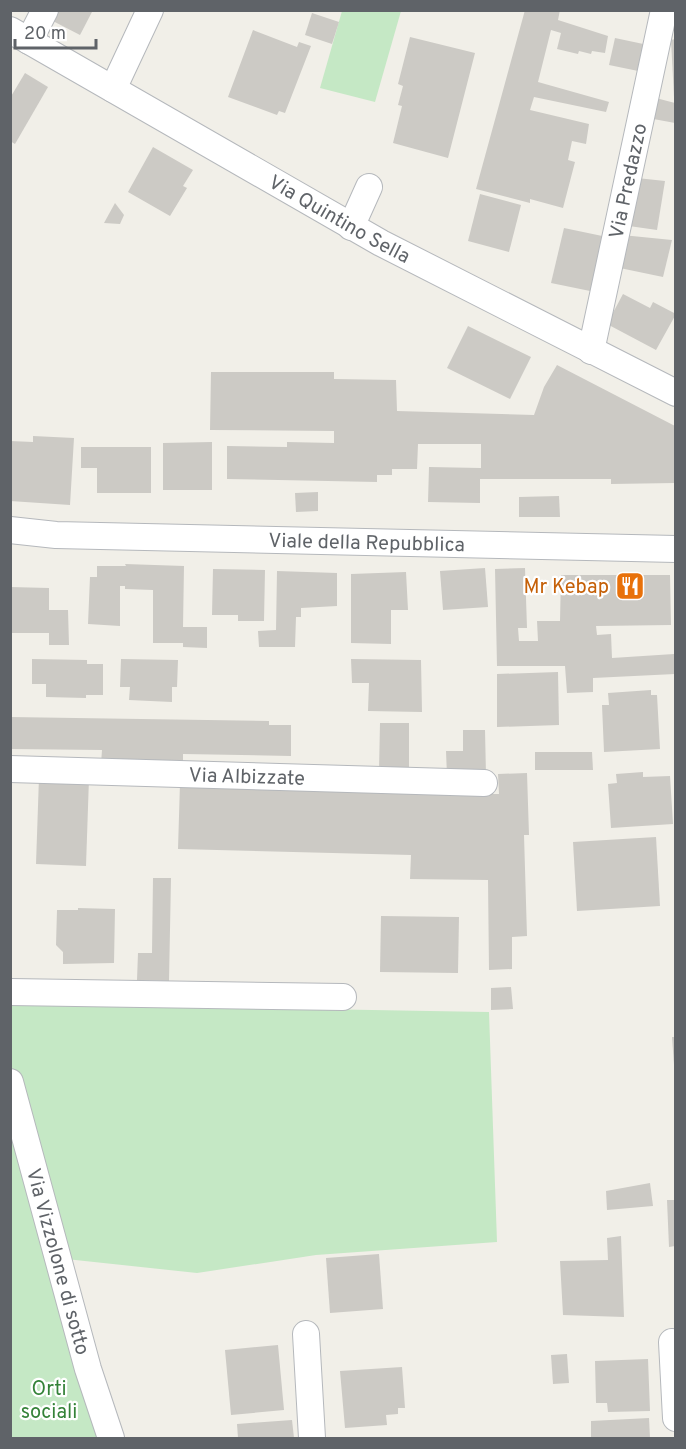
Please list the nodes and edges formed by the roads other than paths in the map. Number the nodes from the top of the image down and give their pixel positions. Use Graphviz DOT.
graph roads {
  1 [pos="45,10"];
  2 [pos="150,10"];
  3 [pos="664,10"];
  4 [pos="20,35"];
  5 [pos="113,89"];
  6 [pos="369,187"];
  7 [pos="351,227"];
  8 [pos="591,351"];
  9 [pos="675,393"];
  10 [pos="10,530"];
  11 [pos="56,535"];
  12 [pos="10,539"];
  13 [pos="675,549"];
  14 [pos="10,769"];
  15 [pos="484,783"];
  16 [pos="10,992"];
  17 [pos="343,997"];
  18 [pos="10,1082"];
  19 [pos="306,1334"];
  20 [pos="672,1342"];
  21 [pos="675,1418"];
  22 [pos="111,1438"];
  23 [pos="312,1438"];
  1 -- 4 [label="street"];
  2 -- 5 [label="street"];
  3 -- 8 [label="street, Via Predazzo"];
  4 -- 5 [label="street, Via Quintino Sella"];
  5 -- 7 [label="street, Via Quintino Sella"];
  6 -- 7 [label="street"];
  7 -- 8 [label="street, Via Quintino Sella"];
  8 -- 9 [label="street, Via Quintino Sella"];
  10 -- 11 [label="street, Viale della Repubblica"];
  11 -- 12 [label="street, Viale della Repubblica"];
  11 -- 13 [label="street, Viale della Repubblica"];
  14 -- 15 [label="street, Via Albizzate"];
  16 -- 17 [label="street"];
  18 -- 22 [label="street, Via Vizzolone di sotto"];
  19 -- 23 [label="street"];
  20 -- 21 [label="street"];
}
